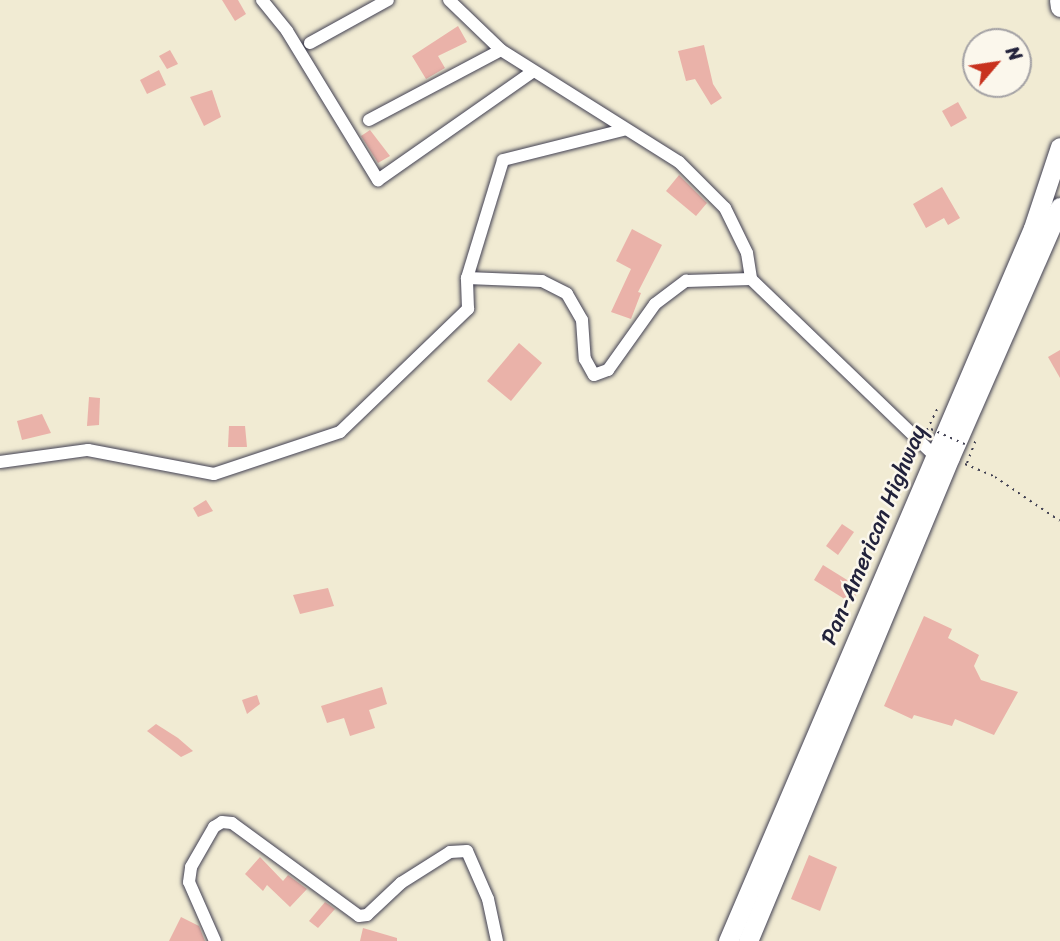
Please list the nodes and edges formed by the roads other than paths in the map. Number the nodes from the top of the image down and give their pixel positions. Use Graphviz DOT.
graph roads {
  1 [pos="262,0"];
  2 [pos="388,0"];
  3 [pos="449,0"];
  4 [pos="1059,0"];
  5 [pos="1060,6"];
  6 [pos="310,43"];
  7 [pos="501,50"];
  8 [pos="532,72"];
  9 [pos="369,120"];
  10 [pos="623,130"];
  11 [pos="1060,146"];
  12 [pos="1060,207"];
  13 [pos="467,278"];
  14 [pos="751,279"];
  15 [pos="0,456"];
  16 [pos="950,459"];
  17 [pos="0,462"];
  18 [pos="215,941"];
  19 [pos="497,941"];
  20 [pos="729,941"];
  21 [pos="748,941"];
  1 -- 8 [label="street"];
  2 -- 6 [label="street"];
  3 -- 7 [label="street"];
  4 -- 5 [label="highway"];
  7 -- 8 [label="street"];
  7 -- 9 [label="street"];
  8 -- 10 [label="street"];
  10 -- 13 [label="street"];
  10 -- 14 [label="street"];
  11 -- 16 [label="highway, Pan-American Highway"];
  12 -- 16 [label="highway, Pan-American Highway"];
  13 -- 14 [label="street"];
  13 -- 17 [label="street"];
  14 -- 16 [label="street"];
  15 -- 17 [label="street"];
  16 -- 20 [label="highway, Pan-American Highway"];
  16 -- 21 [label="highway, Pan-American Highway"];
  18 -- 19 [label="street"];
}
